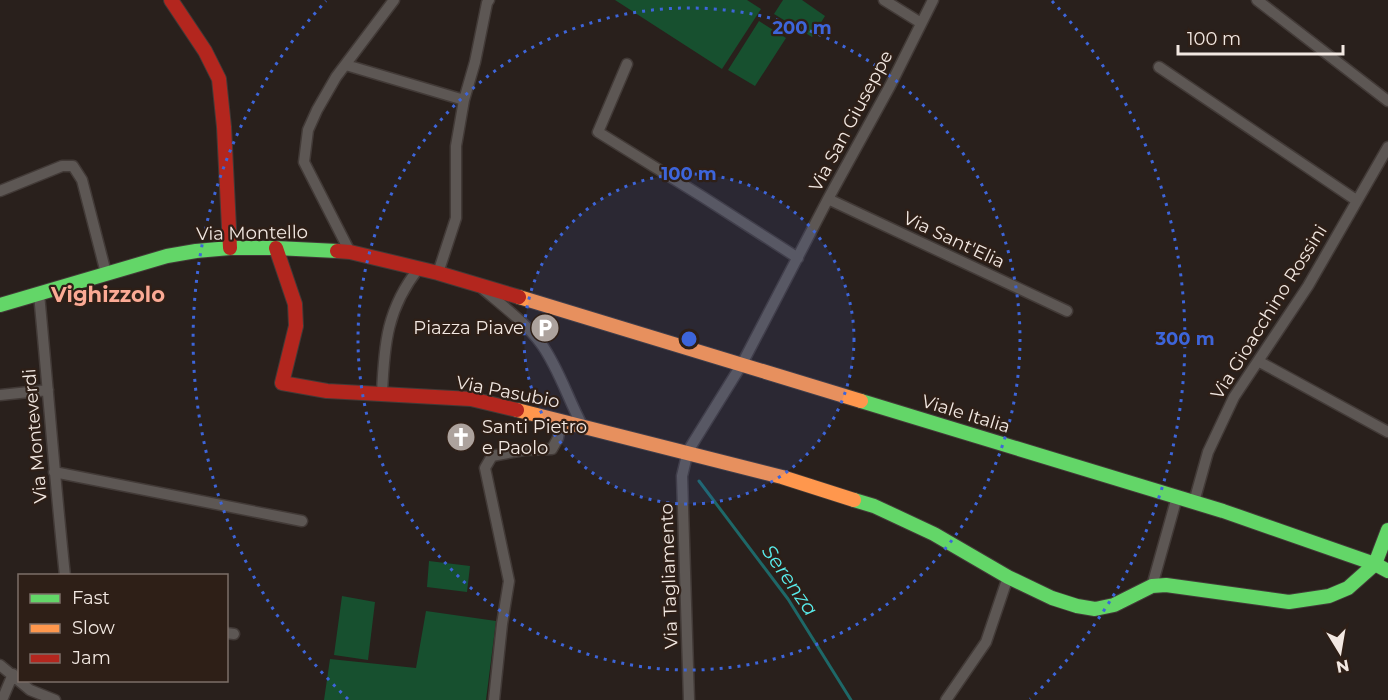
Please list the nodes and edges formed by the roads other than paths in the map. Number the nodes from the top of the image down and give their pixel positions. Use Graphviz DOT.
graph roads {
  1 [pos="171,0"];
  2 [pos="394,0"];
  3 [pos="489,0"];
  4 [pos="884,0"];
  5 [pos="933,0"];
  6 [pos="1257,0"];
  7 [pos="921,23"];
  8 [pos="627,64"];
  9 [pos="346,65"];
  10 [pos="1159,68"];
  11 [pos="464,100"];
  12 [pos="1388,101"];
  13 [pos="1388,147"];
  14 [pos="0,191"];
  15 [pos="828,199"];
  16 [pos="1356,200"];
  17 [pos="231,248"];
  18 [pos="276,248"];
  19 [pos="351,252"];
  20 [pos="798,258"];
  21 [pos="419,268"];
  22 [pos="106,273"];
  23 [pos="438,273"];
  24 [pos="478,285"];
  25 [pos="39,294"];
  26 [pos="0,305"];
  27 [pos="1067,311"];
  28 [pos="1258,361"];
  29 [pos="742,364"];
  30 [pos="48,390"];
  31 [pos="382,394"];
  32 [pos="0,395"];
  33 [pos="561,420"];
  34 [pos="582,425"];
  35 [pos="1388,432"];
  36 [pos="688,451"];
  37 [pos="54,472"];
  38 [pos="1177,497"];
  39 [pos="1194,502"];
  40 [pos="302,520"];
  41 [pos="1388,530"];
  42 [pos="1375,564"];
  43 [pos="1388,571"];
  44 [pos="65,574"];
  45 [pos="1008,578"];
  46 [pos="1152,586"];
  47 [pos="0,665"];
  48 [pos="13,674"];
  49 [pos="18,679"];
  50 [pos="22,682"];
  51 [pos="3,700"];
  52 [pos="55,700"];
  53 [pos="494,700"];
  54 [pos="689,700"];
  55 [pos="946,700"];
  1 -- 17 [label="street"];
  2 -- 9 [label="street"];
  3 -- 11 [label="street"];
  4 -- 7 [label="street"];
  5 -- 7 [label="street, Via San Giuseppe"];
  6 -- 12 [label="street"];
  7 -- 15 [label="street, Via San Giuseppe"];
  8 -- 20 [label="street"];
  9 -- 11 [label="street"];
  9 -- 19 [label="street"];
  10 -- 16 [label="street"];
  11 -- 23 [label="street"];
  13 -- 16 [label="street, Via Gioacchino Rossini"];
  14 -- 22 [label="street"];
  15 -- 20 [label="street, Via San Giuseppe"];
  15 -- 27 [label="street, Via Sant'Elia"];
  16 -- 28 [label="street, Via Gioacchino Rossini"];
  17 -- 18 [label="street, Via Montello"];
  17 -- 22 [label="street, Via Montello"];
  18 -- 19 [label="street, Via Montello"];
  18 -- 31 [label="street, Via Pasubio"];
  19 -- 21 [label="street, Via Montello"];
  20 -- 29 [label="street, Via San Giuseppe"];
  21 -- 23 [label="street, Via Montello"];
  21 -- 31 [label="street"];
  22 -- 25 [label="street, Via Montello"];
  23 -- 24 [label="street"];
  24 -- 29 [label="street, Viale Italia"];
  24 -- 34 [label="street"];
  25 -- 26 [label="street, Via Montello"];
  25 -- 30 [label="street, Via Monteverdi"];
  28 -- 35 [label="street"];
  28 -- 39 [label="street, Via Gioacchino Rossini"];
  29 -- 36 [label="street, Via San Giuseppe"];
  29 -- 38 [label="street, Viale Italia"];
  30 -- 32 [label="street"];
  30 -- 37 [label="street, Via Monteverdi"];
  31 -- 33 [label="street, Via Pasubio"];
  33 -- 34 [label="street, Via Pasubio"];
  33 -- 53 [label="street"];
  34 -- 36 [label="street, Via Pasubio"];
  36 -- 45 [label="street, Via Pasubio"];
  36 -- 54 [label="street, Via Tagliamento"];
  37 -- 40 [label="street"];
  37 -- 44 [label="street, Via Monteverdi"];
  38 -- 39 [label="street, Viale Italia"];
  38 -- 46 [label="street"];
  39 -- 42 [label="street, Viale Italia"];
  41 -- 42 [label="street"];
  42 -- 43 [label="street, Viale Italia"];
  42 -- 46 [label="street"];
  45 -- 46 [label="street, Via Pasubio"];
  45 -- 55 [label="street"];
  47 -- 48 [label="street"];
  48 -- 49 [label="street"];
  48 -- 51 [label="street"];
  50 -- 52 [label="street"];
}
